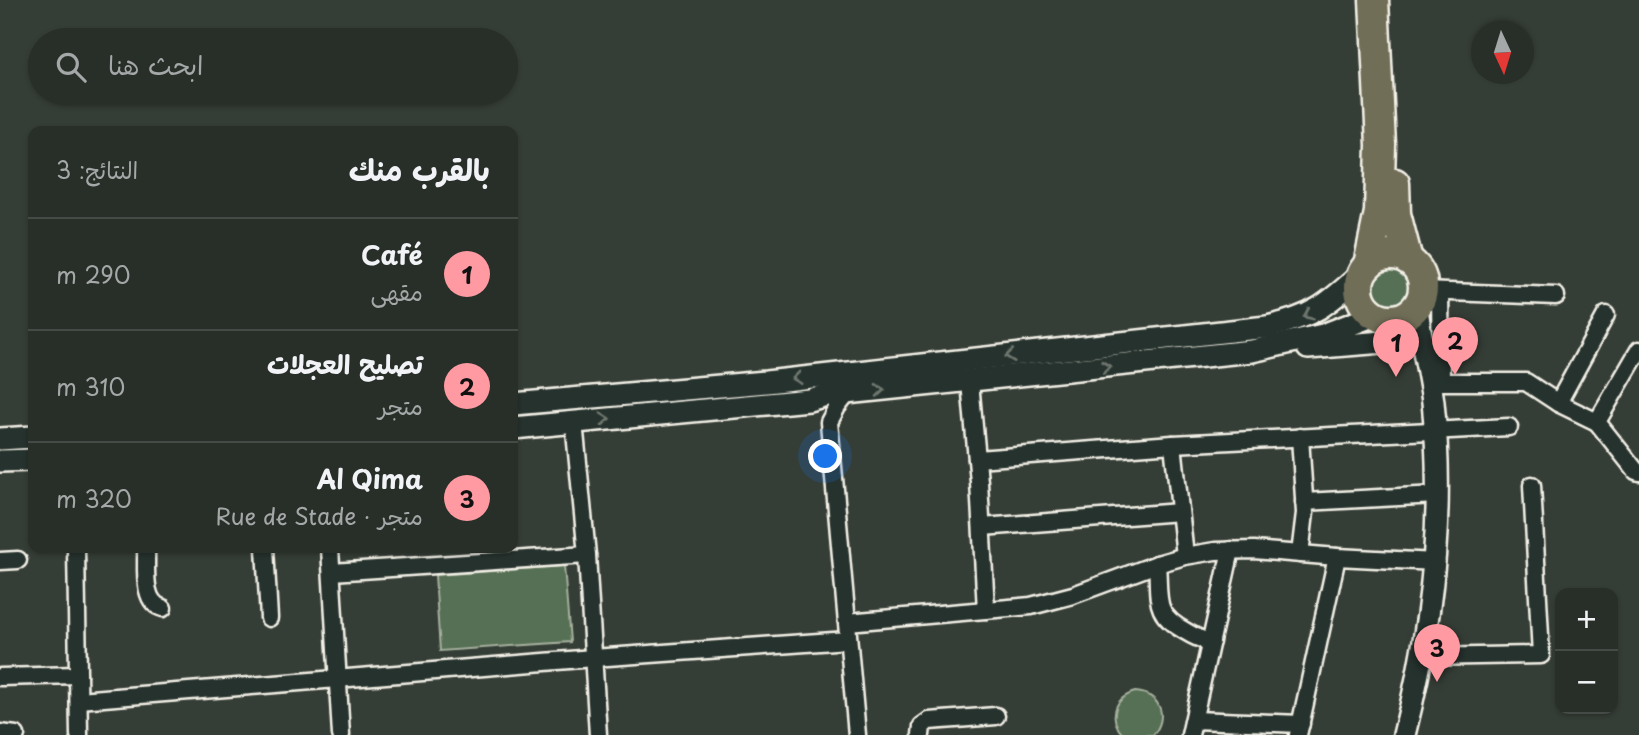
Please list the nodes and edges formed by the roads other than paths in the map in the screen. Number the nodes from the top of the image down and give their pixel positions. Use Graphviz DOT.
graph roads {
  1 [pos="1374,0"];
  2 [pos="1390,0"];
  3 [pos="1408,260"];
  4 [pos="1365,269"];
  5 [pos="1556,296"];
  6 [pos="1427,297"];
  7 [pos="1606,315"];
  8 [pos="1379,317"];
  9 [pos="1409,340"];
  10 [pos="1278,346"];
  11 [pos="1639,350"];
  12 [pos="1432,377"];
  13 [pos="970,382"];
  14 [pos="848,393"];
  15 [pos="808,400"];
  16 [pos="1558,403"];
  17 [pos="518,404"];
  18 [pos="574,422"];
  19 [pos="829,422"];
  20 [pos="1597,422"];
  21 [pos="1509,427"];
  22 [pos="518,428"];
  23 [pos="1434,429"];
  24 [pos="28,437"];
  25 [pos="1300,438"];
  26 [pos="0,439"];
  27 [pos="1174,444"];
  28 [pos="977,459"];
  29 [pos="28,460"];
  30 [pos="0,461"];
  31 [pos="1639,472"];
  32 [pos="1532,485"];
  33 [pos="1437,495"];
  34 [pos="1304,502"];
  35 [pos="1180,512"];
  36 [pos="982,527"];
  37 [pos="1231,550"];
  38 [pos="76,553"];
  39 [pos="146,553"];
  40 [pos="265,553"];
  41 [pos="330,553"];
  42 [pos="1300,554"];
  43 [pos="464,555"];
  44 [pos="587,555"];
  45 [pos="1185,556"];
  46 [pos="1337,557"];
  47 [pos="18,560"];
  48 [pos="0,561"];
  49 [pos="1436,562"];
  50 [pos="1157,564"];
  51 [pos="331,572"];
  52 [pos="163,608"];
  53 [pos="986,610"];
  54 [pos="269,618"];
  55 [pos="847,622"];
  56 [pos="848,640"];
  57 [pos="1211,642"];
  58 [pos="1422,657"];
  59 [pos="593,658"];
  60 [pos="78,674"];
  61 [pos="0,677"];
  62 [pos="337,679"];
  63 [pos="79,699"];
  64 [pos="996,716"];
  65 [pos="1192,728"];
  66 [pos="1302,732"];
  67 [pos="0,733"];
  68 [pos="1410,734"];
  69 [pos="16,735"];
  70 [pos="79,735"];
  71 [pos="341,735"];
  72 [pos="598,735"];
  73 [pos="857,735"];
  74 [pos="921,735"];
  1 -- 4 [label="highway"];
  2 -- 3 [label="highway"];
  3 -- 4 [label="highway"];
  3 -- 6 [label="highway"];
  4 -- 8 [label="highway"];
  4 -- 17 [label="street, one-way"];
  5 -- 6 [label="street"];
  6 -- 8 [label="highway"];
  6 -- 12 [label="street"];
  7 -- 16 [label="street"];
  8 -- 9 [label="street"];
  8 -- 10 [label="street"];
  9 -- 10 [label="street"];
  9 -- 12 [label="street"];
  13 -- 10 [label="street, one-way"];
  11 -- 20 [label="street"];
  12 -- 16 [label="street"];
  12 -- 23 [label="street"];
  14 -- 13 [label="street, one-way"];
  13 -- 28 [label="street"];
  14 -- 15 [label="street"];
  14 -- 19 [label="street"];
  18 -- 15 [label="street, one-way"];
  15 -- 19 [label="street"];
  16 -- 20 [label="street"];
  18 -- 22 [label="street"];
  18 -- 44 [label="street"];
  19 -- 55 [label="street"];
  20 -- 31 [label="street"];
  21 -- 23 [label="street"];
  23 -- 25 [label="street"];
  23 -- 33 [label="street"];
  24 -- 26 [label="street"];
  25 -- 27 [label="street"];
  25 -- 34 [label="street"];
  27 -- 28 [label="street"];
  27 -- 35 [label="street"];
  28 -- 36 [label="street"];
  29 -- 30 [label="street"];
  32 -- 58 [label="street"];
  33 -- 34 [label="street"];
  33 -- 49 [label="street"];
  34 -- 42 [label="street"];
  35 -- 36 [label="street"];
  35 -- 45 [label="street"];
  36 -- 53 [label="street"];
  37 -- 42 [label="street"];
  37 -- 45 [label="street"];
  37 -- 57 [label="street"];
  38 -- 60 [label="street"];
  39 -- 52 [label="street"];
  40 -- 54 [label="street"];
  41 -- 51 [label="street"];
  42 -- 46 [label="street"];
  43 -- 44 [label="street"];
  43 -- 51 [label="street"];
  44 -- 59 [label="street"];
  45 -- 50 [label="street"];
  46 -- 49 [label="street"];
  46 -- 66 [label="street"];
  47 -- 48 [label="street"];
  49 -- 58 [label="street"];
  50 -- 53 [label="street"];
  50 -- 57 [label="street"];
  51 -- 62 [label="street"];
  53 -- 55 [label="street"];
  55 -- 56 [label="street"];
  56 -- 59 [label="street"];
  56 -- 73 [label="street"];
  57 -- 65 [label="street"];
  58 -- 68 [label="street"];
  59 -- 62 [label="street"];
  59 -- 72 [label="street"];
  60 -- 61 [label="street"];
  60 -- 63 [label="street"];
  62 -- 63 [label="street"];
  62 -- 71 [label="street"];
  63 -- 70 [label="street"];
  64 -- 74 [label="street"];
  65 -- 66 [label="street"];
  67 -- 69 [label="street"];
}
